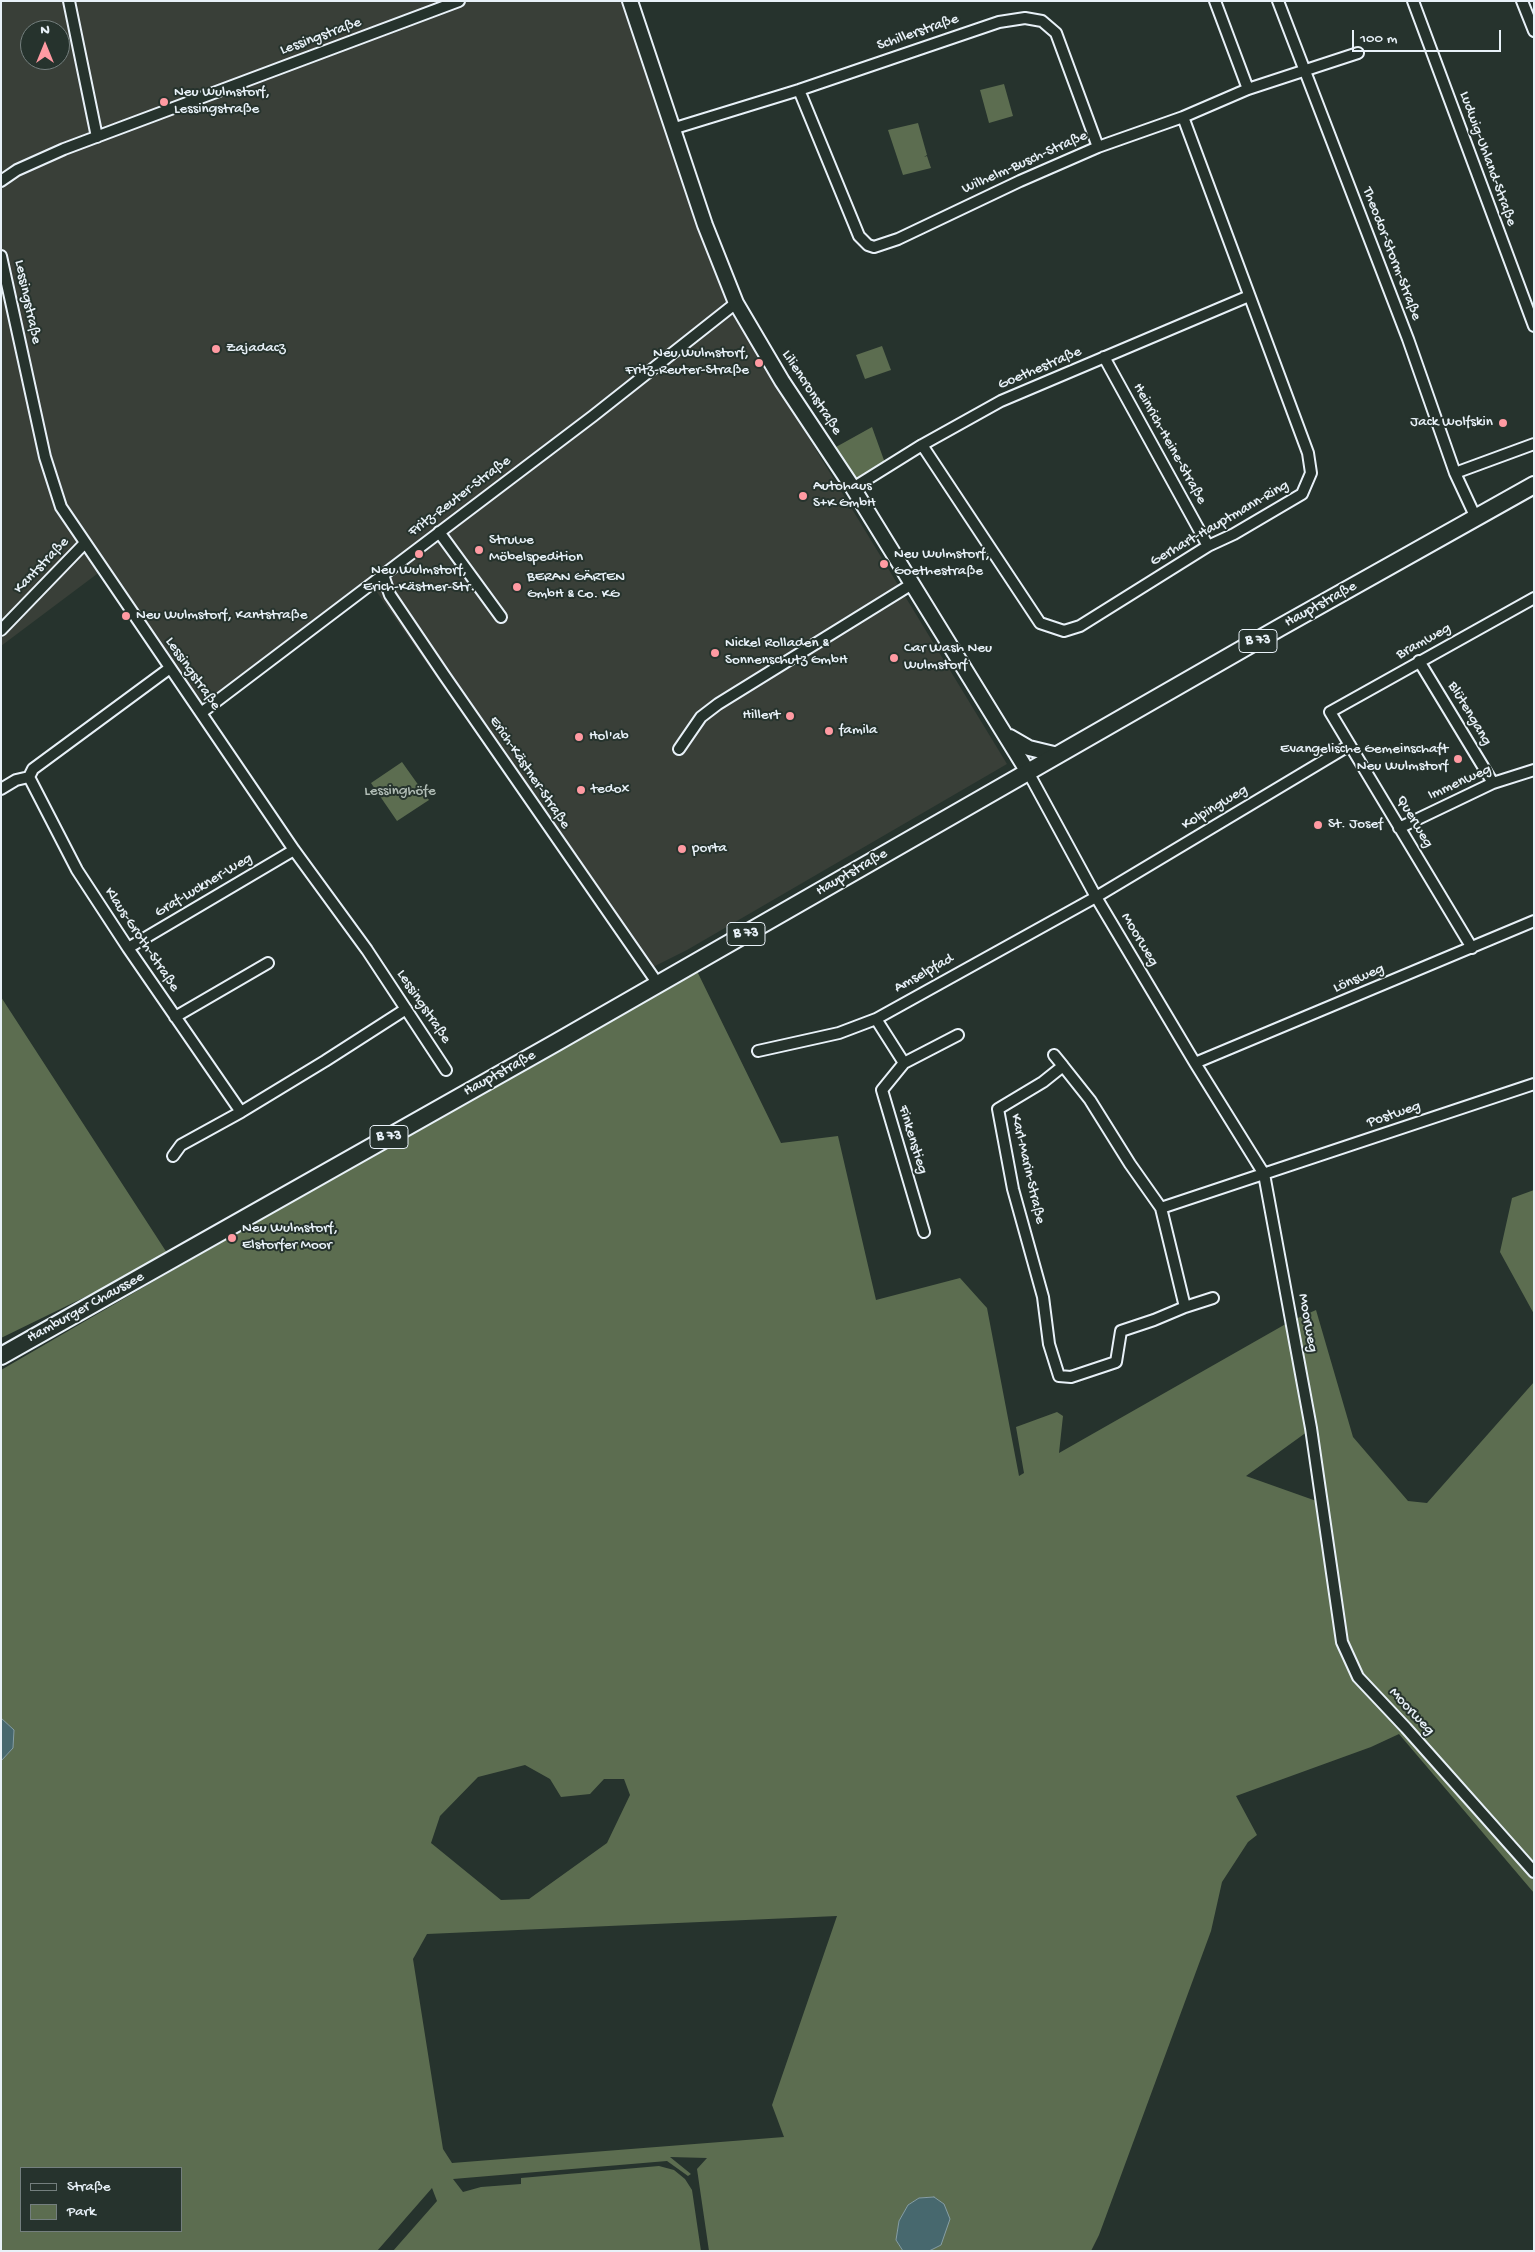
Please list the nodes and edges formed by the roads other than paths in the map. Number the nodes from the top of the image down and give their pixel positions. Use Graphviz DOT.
graph roads {
  1 [pos="69,1"];
  2 [pos="459,1"];
  3 [pos="630,1"];
  4 [pos="1215,1"];
  5 [pos="1278,1"];
  6 [pos="1413,1"];
  7 [pos="1522,1"];
  8 [pos="1534,31"];
  9 [pos="1358,53"];
  10 [pos="1305,71"];
  11 [pos="1248,89"];
  12 [pos="799,90"];
  13 [pos="1183,117"];
  14 [pos="672,129"];
  15 [pos="97,137"];
  16 [pos="1098,147"];
  17 [pos="1,182"];
  18 [pos="1,256"];
  19 [pos="1249,296"];
  20 [pos="736,303"];
  21 [pos="1534,326"];
  22 [pos="1104,357"];
  23 [pos="1534,444"];
  24 [pos="922,445"];
  25 [pos="1455,473"];
  26 [pos="1534,485"];
  27 [pos="853,488"];
  28 [pos="1476,518"];
  29 [pos="439,532"];
  30 [pos="84,544"];
  31 [pos="1208,546"];
  32 [pos="383,575"];
  33 [pos="912,584"];
  34 [pos="1534,598"];
  35 [pos="501,617"];
  36 [pos="1,630"];
  37 [pos="1419,661"];
  38 [pos="170,668"];
  39 [pos="1330,712"];
  40 [pos="201,713"];
  41 [pos="1007,735"];
  42 [pos="1350,745"];
  43 [pos="679,749"];
  44 [pos="1058,755"];
  45 [pos="1534,770"];
  46 [pos="1028,772"];
  47 [pos="29,777"];
  48 [pos="1493,783"];
  49 [pos="1,789"];
  50 [pos="1399,828"];
  51 [pos="294,850"];
  52 [pos="1096,897"];
  53 [pos="1534,921"];
  54 [pos="128,948"];
  55 [pos="1472,948"];
  56 [pos="268,963"];
  57 [pos="658,984"];
  58 [pos="406,1009"];
  59 [pos="175,1017"];
  60 [pos="876,1019"];
  61 [pos="958,1035"];
  62 [pos="758,1050"];
  63 [pos="1054,1055"];
  64 [pos="904,1063"];
  65 [pos="1195,1063"];
  66 [pos="1063,1066"];
  67 [pos="446,1070"];
  68 [pos="1534,1084"];
  69 [pos="241,1112"];
  70 [pos="172,1156"];
  71 [pos="1264,1174"];
  72 [pos="1162,1208"];
  73 [pos="924,1232"];
  74 [pos="170,1261"];
  75 [pos="1213,1298"];
  76 [pos="1186,1307"];
  77 [pos="1,1356"];
  78 [pos="1534,1872"];
  1 -- 15 [label="street"];
  2 -- 15 [label="street, Lessingstraße"];
  3 -- 14 [label="street, Liliencronstraße"];
  4 -- 11 [label="street"];
  5 -- 10 [label="street, Theodor-Storm-Straße"];
  6 -- 21 [label="street, Ludwig-Uhland-Straße"];
  7 -- 8 [label="street"];
  9 -- 10 [label="street, Wilhelm-Busch-Straße"];
  10 -- 11 [label="street, Wilhelm-Busch-Straße"];
  10 -- 25 [label="street, Theodor-Storm-Straße"];
  11 -- 13 [label="street, Wilhelm-Busch-Straße"];
  12 -- 14 [label="street, Schillerstraße"];
  12 -- 16 [label="street, Schillerstraße"];
  12 -- 16 [label="street, Wilhelm-Busch-Straße"];
  13 -- 16 [label="street, Wilhelm-Busch-Straße"];
  13 -- 19 [label="street, Gerhart-Hauptmann-Ring"];
  14 -- 20 [label="street, Liliencronstraße"];
  15 -- 17 [label="street, Lessingstraße"];
  18 -- 30 [label="street, Lessingstraße"];
  19 -- 22 [label="street, Goethestraße"];
  19 -- 31 [label="street, Gerhart-Hauptmann-Ring"];
  20 -- 27 [label="street, Liliencronstraße"];
  20 -- 29 [label="street, Fritz-Reuter-Straße"];
  22 -- 24 [label="street, Goethestraße"];
  22 -- 31 [label="street, Heinrich-Heine-Straße"];
  23 -- 25 [label="street"];
  24 -- 27 [label="street, Goethestraße"];
  24 -- 31 [label="street, Gerhart-Hauptmann-Ring"];
  25 -- 28 [label="street, Theodor-Storm-Straße"];
  26 -- 28 [label="main road, Hauptstraße / B 73"];
  27 -- 33 [label="street, Liliencronstraße"];
  28 -- 44 [label="main road, Hauptstraße / B 73"];
  29 -- 32 [label="street, Fritz-Reuter-Straße"];
  29 -- 35 [label="street"];
  30 -- 36 [label="street, Kantstraße"];
  30 -- 38 [label="street, Lessingstraße"];
  32 -- 40 [label="street, Fritz-Reuter-Straße"];
  32 -- 57 [label="street, Erich-Kästner-Straße"];
  33 -- 41 [label="street, Liliencronstraße"];
  33 -- 43 [label="street"];
  34 -- 37 [label="street, Bramweg"];
  37 -- 39 [label="street, Bramweg"];
  37 -- 48 [label="street, Blütengang"];
  38 -- 40 [label="street, Lessingstraße"];
  38 -- 47 [label="street"];
  39 -- 42 [label="street, Querweg"];
  40 -- 51 [label="street, Lessingstraße"];
  41 -- 44 [label="street"];
  41 -- 46 [label="street, Liliencronstraße"];
  42 -- 50 [label="street, Querweg"];
  42 -- 52 [label="street, Kolpingweg"];
  44 -- 46 [label="main road, Hauptstraße / B 73"];
  45 -- 48 [label="street, Immenweg"];
  46 -- 52 [label="street, Moorweg"];
  46 -- 57 [label="main road, Hauptstraße / B 73"];
  47 -- 49 [label="street"];
  47 -- 54 [label="street, Klaus-Groth-Straße"];
  48 -- 50 [label="street, Immenweg"];
  50 -- 55 [label="street, Querweg"];
  51 -- 54 [label="street, Graf-Luckner-Weg"];
  51 -- 58 [label="street, Lessingstraße"];
  52 -- 60 [label="street, Amselpfad"];
  52 -- 65 [label="street, Moorweg"];
  53 -- 55 [label="street, Lönsweg"];
  54 -- 59 [label="street, Klaus-Groth-Straße"];
  55 -- 65 [label="street, Lönsweg"];
  56 -- 59 [label="street"];
  57 -- 74 [label="main road, Hauptstraße / B 73"];
  58 -- 67 [label="street, Lessingstraße"];
  58 -- 69 [label="street"];
  59 -- 69 [label="street, Klaus-Groth-Straße"];
  60 -- 62 [label="street, Amselpfad"];
  60 -- 64 [label="street"];
  61 -- 64 [label="street, Finkenstieg"];
  63 -- 66 [label="street"];
  64 -- 73 [label="street, Finkenstieg"];
  65 -- 71 [label="street, Moorweg"];
  66 -- 72 [label="street"];
  66 -- 76 [label="street, Karl-Marin-Straße"];
  68 -- 71 [label="street, Postweg"];
  69 -- 70 [label="street"];
  71 -- 72 [label="street, Postweg"];
  71 -- 78 [label="street, Moorweg"];
  72 -- 76 [label="street"];
  74 -- 77 [label="main road, Hamburger Chaussee / B 73"];
  75 -- 76 [label="street"];
}
